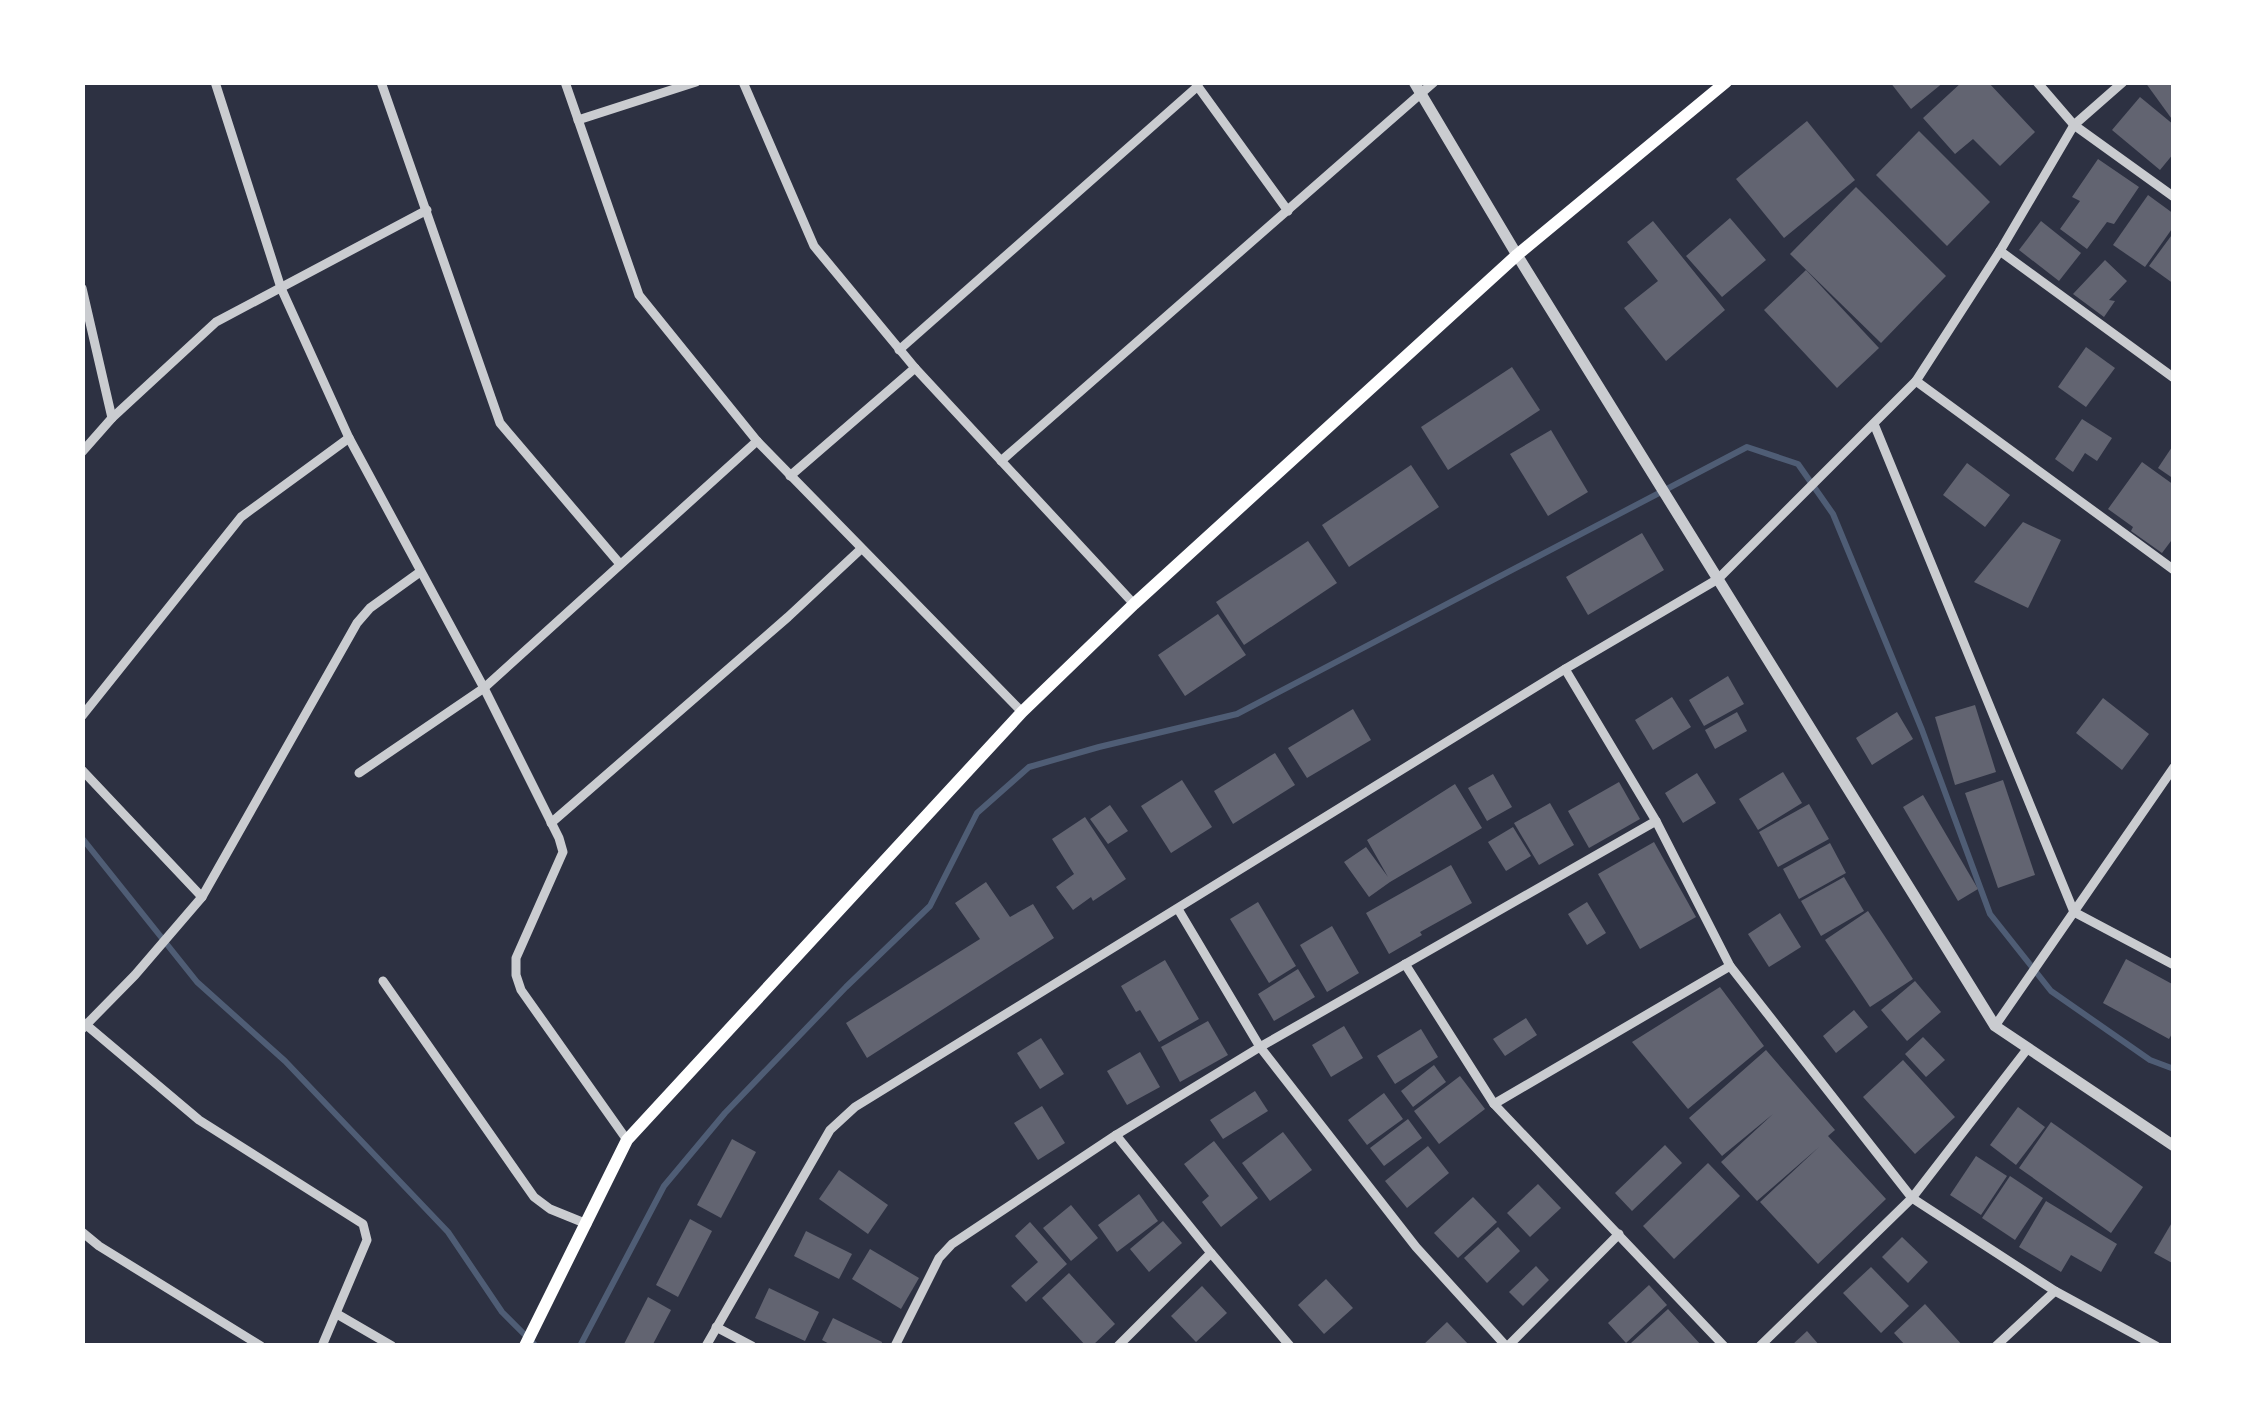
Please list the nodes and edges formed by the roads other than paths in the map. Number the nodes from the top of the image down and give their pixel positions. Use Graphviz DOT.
graph roads {
  1 [pos="215,82"];
  2 [pos="381,82"];
  3 [pos="564,82"];
  4 [pos="696,82"];
  5 [pos="742,82"];
  6 [pos="1434,82"];
  7 [pos="1726,82"];
  8 [pos="2037,82"];
  9 [pos="2123,82"];
  10 [pos="1196,84"];
  11 [pos="1417,88"];
  12 [pos="578,120"];
  13 [pos="2074,125"];
  14 [pos="2174,197"];
  15 [pos="427,210"];
  16 [pos="1288,211"];
  17 [pos="2000,251"];
  18 [pos="1517,255"];
  19 [pos="82,288"];
  20 [pos="280,288"];
  21 [pos="899,350"];
  22 [pos="914,368"];
  23 [pos="2174,378"];
  24 [pos="1916,381"];
  25 [pos="112,418"];
  26 [pos="1874,424"];
  27 [pos="349,438"];
  28 [pos="757,441"];
  29 [pos="82,452"];
  30 [pos="1001,461"];
  31 [pos="790,476"];
  32 [pos="861,548"];
  33 [pos="620,564"];
  34 [pos="2174,570"];
  35 [pos="420,572"];
  36 [pos="1718,580"];
  37 [pos="1134,604"];
  38 [pos="1565,669"];
  39 [pos="484,688"];
  40 [pos="1022,712"];
  41 [pos="82,716"];
  42 [pos="2174,767"];
  43 [pos="82,770"];
  44 [pos="359,772"];
  45 [pos="1656,821"];
  46 [pos="552,823"];
  47 [pos="202,898"];
  48 [pos="1178,909"];
  49 [pos="2074,912"];
  50 [pos="1406,964"];
  51 [pos="2174,965"];
  52 [pos="1730,966"];
  53 [pos="383,980"];
  54 [pos="84,1025"];
  55 [pos="1995,1026"];
  56 [pos="1260,1047"];
  57 [pos="2028,1048"];
  58 [pos="1494,1104"];
  59 [pos="1116,1135"];
  60 [pos="627,1140"];
  61 [pos="2174,1146"];
  62 [pos="1912,1198"];
  63 [pos="587,1224"];
  64 [pos="82,1232"];
  65 [pos="1619,1234"];
  66 [pos="1211,1253"];
  67 [pos="2055,1291"];
  68 [pos="337,1314"];
  69 [pos="716,1327"];
  70 [pos="261,1346"];
  71 [pos="322,1346"];
  72 [pos="392,1346"];
  73 [pos="525,1346"];
  74 [pos="706,1346"];
  75 [pos="752,1346"];
  76 [pos="895,1346"];
  77 [pos="1118,1346"];
  78 [pos="1290,1346"];
  79 [pos="1507,1346"];
  80 [pos="1724,1346"];
  81 [pos="1760,1346"];
  82 [pos="1996,1346"];
  83 [pos="2156,1346"];
  1 -- 20 [label="street"];
  2 -- 15 [label="street"];
  3 -- 12 [label="street"];
  4 -- 12 [label="street"];
  5 -- 21 [label="street"];
  6 -- 11 [label="street"];
  7 -- 18 [label="main road"];
  8 -- 13 [label="street"];
  9 -- 13 [label="street"];
  10 -- 16 [label="street"];
  10 -- 21 [label="street"];
  11 -- 16 [label="street"];
  11 -- 18 [label="street"];
  12 -- 28 [label="street"];
  13 -- 14 [label="street"];
  13 -- 17 [label="street"];
  15 -- 20 [label="street"];
  15 -- 33 [label="street"];
  16 -- 30 [label="street"];
  17 -- 23 [label="street"];
  17 -- 24 [label="street"];
  18 -- 36 [label="street"];
  18 -- 37 [label="main road"];
  19 -- 25 [label="street"];
  20 -- 25 [label="street"];
  20 -- 27 [label="street"];
  21 -- 22 [label="street"];
  22 -- 30 [label="street"];
  22 -- 31 [label="street"];
  24 -- 26 [label="street"];
  24 -- 34 [label="street"];
  25 -- 29 [label="street"];
  26 -- 36 [label="street"];
  26 -- 49 [label="street"];
  27 -- 35 [label="street"];
  27 -- 41 [label="street"];
  28 -- 31 [label="street"];
  28 -- 33 [label="street"];
  30 -- 37 [label="street"];
  31 -- 32 [label="street"];
  32 -- 40 [label="street"];
  32 -- 46 [label="street"];
  33 -- 39 [label="street"];
  35 -- 39 [label="street"];
  35 -- 47 [label="street"];
  36 -- 38 [label="street"];
  36 -- 55 [label="street"];
  37 -- 40 [label="main road"];
  38 -- 45 [label="street"];
  38 -- 48 [label="street"];
  39 -- 44 [label="street"];
  39 -- 46 [label="street"];
  40 -- 60 [label="main road"];
  42 -- 49 [label="street"];
  43 -- 47 [label="street"];
  45 -- 50 [label="street"];
  45 -- 52 [label="street"];
  46 -- 60 [label="street"];
  47 -- 54 [label="street"];
  48 -- 56 [label="street"];
  48 -- 69 [label="street"];
  49 -- 51 [label="street"];
  49 -- 55 [label="street"];
  50 -- 56 [label="street"];
  50 -- 58 [label="street"];
  52 -- 58 [label="street"];
  52 -- 62 [label="street"];
  53 -- 63 [label="street"];
  54 -- 68 [label="street"];
  55 -- 57 [label="street"];
  56 -- 59 [label="street"];
  56 -- 79 [label="street"];
  57 -- 61 [label="street"];
  57 -- 62 [label="street"];
  58 -- 65 [label="street"];
  59 -- 66 [label="street"];
  59 -- 76 [label="street"];
  60 -- 63 [label="main road"];
  62 -- 67 [label="street"];
  62 -- 81 [label="street"];
  63 -- 73 [label="main road"];
  64 -- 70 [label="street"];
  65 -- 79 [label="street"];
  65 -- 80 [label="street"];
  66 -- 77 [label="street"];
  66 -- 78 [label="street"];
  67 -- 82 [label="street"];
  67 -- 83 [label="street"];
  68 -- 71 [label="street"];
  68 -- 72 [label="street"];
  69 -- 74 [label="street"];
  69 -- 75 [label="street"];
}
